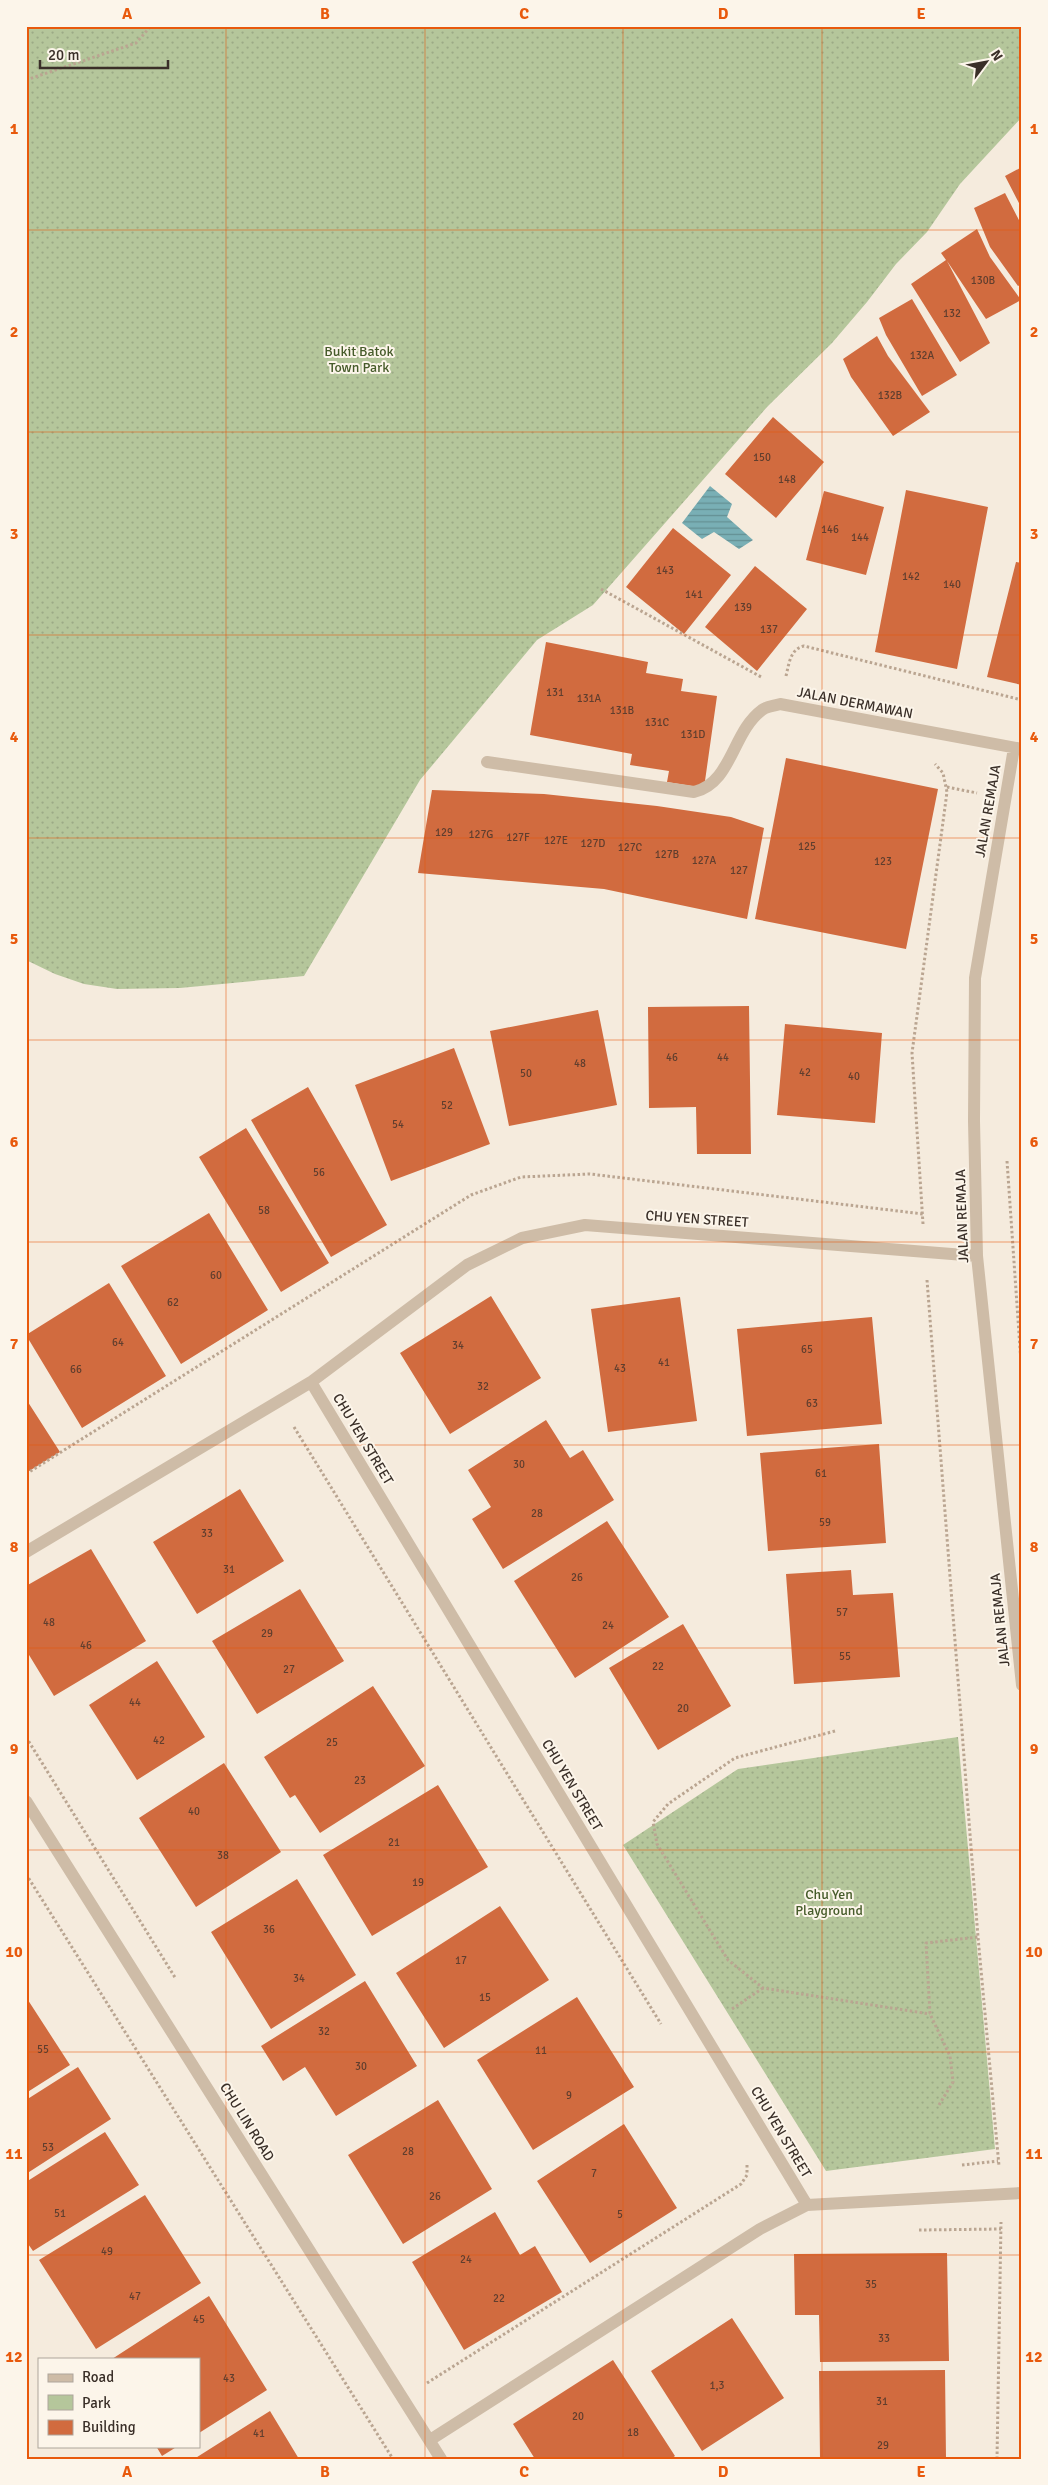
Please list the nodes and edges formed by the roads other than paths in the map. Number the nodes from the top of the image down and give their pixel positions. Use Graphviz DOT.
graph roads {
  1 [pos="1018,748"];
  2 [pos="486,762"];
  3 [pos="977,1256"];
  4 [pos="310,1382"];
  5 [pos="26,1552"];
  6 [pos="1022,1685"];
  7 [pos="26,1801"];
  8 [pos="1022,2193"];
  9 [pos="807,2205"];
  10 [pos="430,2440"];
  11 [pos="441,2459"];
  1 -- 2 [label="street, JALAN DERMAWAN"];
  1 -- 3 [label="street, JALAN REMAJA"];
  3 -- 4 [label="street, CHU YEN STREET"];
  3 -- 6 [label="street, JALAN REMAJA"];
  4 -- 5 [label="street, CHU YEN STREET"];
  4 -- 9 [label="street, CHU YEN STREET"];
  7 -- 10 [label="street, CHU LIN ROAD"];
  8 -- 9 [label="street"];
  9 -- 10 [label="street"];
  10 -- 11 [label="street, CHU LIN ROAD"];
}
